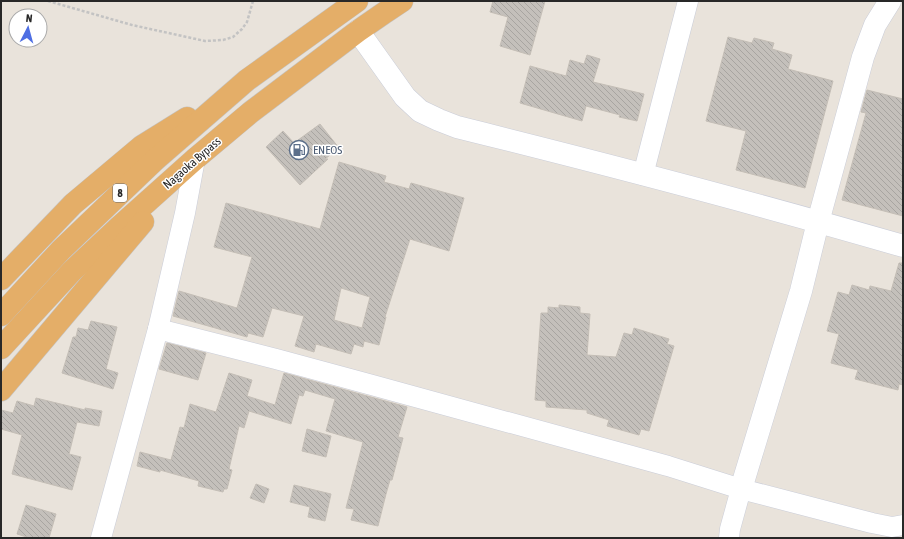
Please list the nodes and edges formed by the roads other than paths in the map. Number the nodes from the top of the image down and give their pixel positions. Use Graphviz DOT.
graph roads {
  1 [pos="402,1"];
  2 [pos="688,1"];
  3 [pos="890,1"];
  4 [pos="346,4"];
  5 [pos="358,31"];
  6 [pos="247,80"];
  7 [pos="195,159"];
  8 [pos="643,175"];
  9 [pos="818,222"];
  10 [pos="903,246"];
  11 [pos="1,279"];
  12 [pos="1,315"];
  13 [pos="158,329"];
  14 [pos="1,348"];
  15 [pos="1,390"];
  16 [pos="741,488"];
  17 [pos="903,525"];
  18 [pos="101,538"];
  19 [pos="729,538"];
  1 -- 5 [label="highway, Nagaoka Bypass / 8"];
  2 -- 8 [label="street"];
  3 -- 9 [label="street"];
  4 -- 5 [label="street"];
  4 -- 6 [label="highway, 8"];
  5 -- 7 [label="highway, Nagaoka Bypass / 8"];
  5 -- 8 [label="street"];
  6 -- 11 [label="highway"];
  6 -- 12 [label="highway, 8"];
  7 -- 13 [label="street"];
  7 -- 14 [label="highway, Nagaoka Bypass / 8"];
  7 -- 15 [label="highway"];
  8 -- 9 [label="street"];
  9 -- 10 [label="street"];
  9 -- 16 [label="street"];
  13 -- 16 [label="street"];
  13 -- 18 [label="street"];
  16 -- 17 [label="street"];
  16 -- 19 [label="street"];
}
